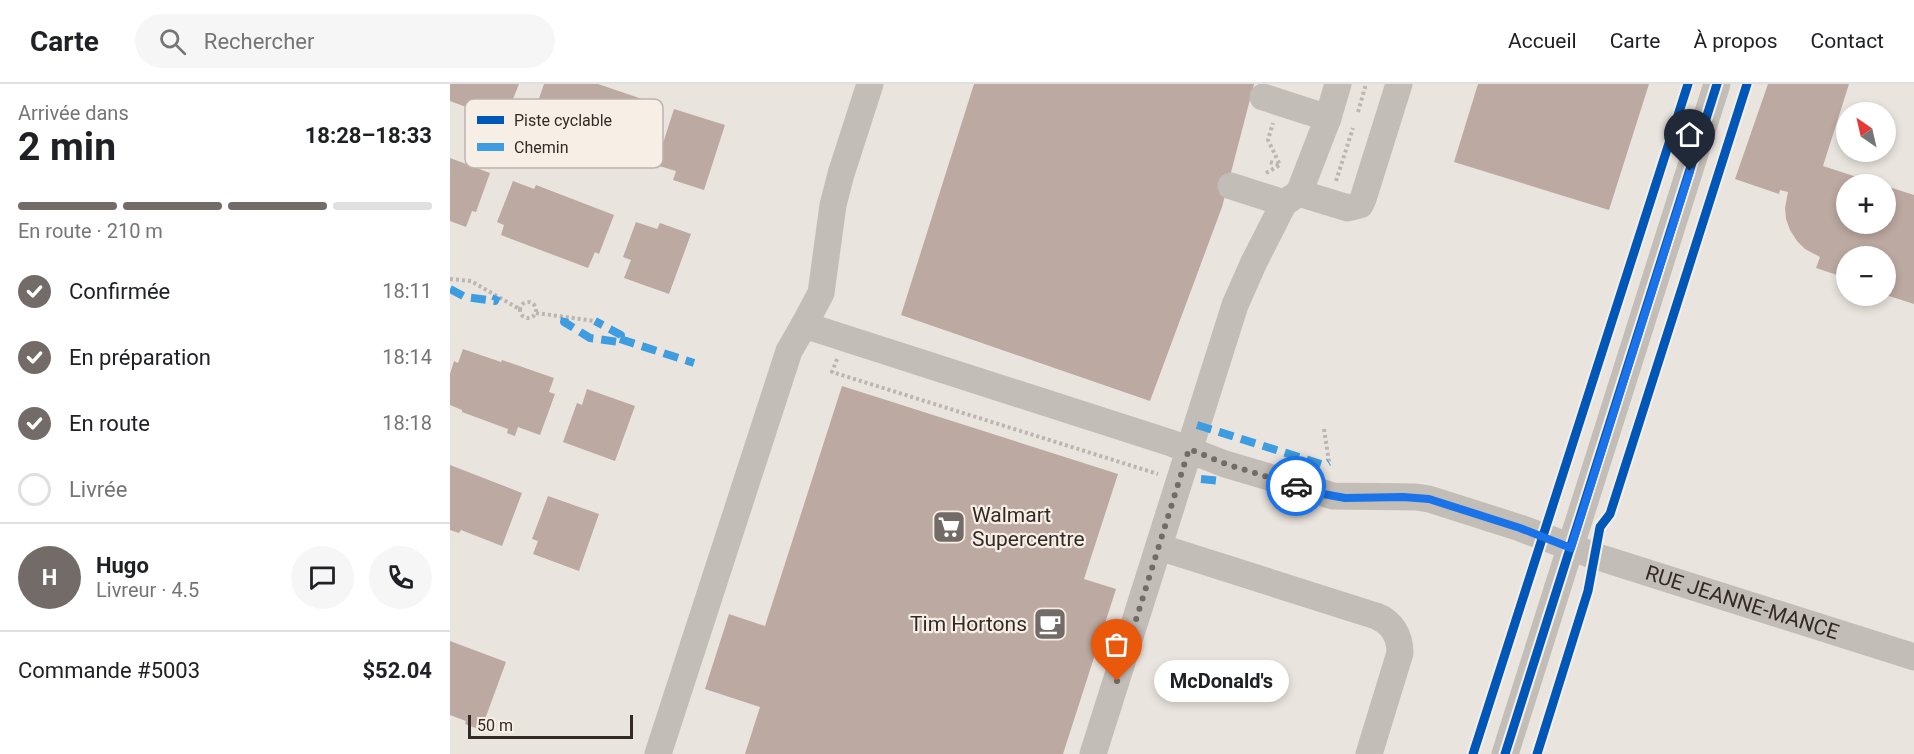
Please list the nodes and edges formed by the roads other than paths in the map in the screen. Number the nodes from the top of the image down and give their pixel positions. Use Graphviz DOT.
graph roads {
  1 [pos="870,84"];
  2 [pos="1338,84"];
  3 [pos="1400,84"];
  4 [pos="1718,84"];
  5 [pos="1263,97"];
  6 [pos="1328,118"];
  7 [pos="1231,186"];
  8 [pos="1292,198"];
  9 [pos="804,325"];
  10 [pos="1189,449"];
  11 [pos="1159,547"];
  12 [pos="1571,548"];
  13 [pos="1914,657"];
  14 [pos="658,754"];
  15 [pos="1093,754"];
  16 [pos="1369,754"];
  17 [pos="1505,754"];
  1 -- 9 [label="street"];
  2 -- 6 [label="street"];
  3 -- 8 [label="street"];
  4 -- 12 [label="street"];
  5 -- 6 [label="street"];
  6 -- 8 [label="street"];
  7 -- 8 [label="street"];
  8 -- 10 [label="street"];
  9 -- 10 [label="street, RUE JEANNE-MANCE"];
  9 -- 14 [label="street"];
  10 -- 11 [label="street"];
  10 -- 12 [label="street, RUE JEANNE-MANCE"];
  11 -- 15 [label="street"];
  11 -- 16 [label="street"];
  12 -- 13 [label="street, RUE JEANNE-MANCE"];
  12 -- 17 [label="street"];
}
